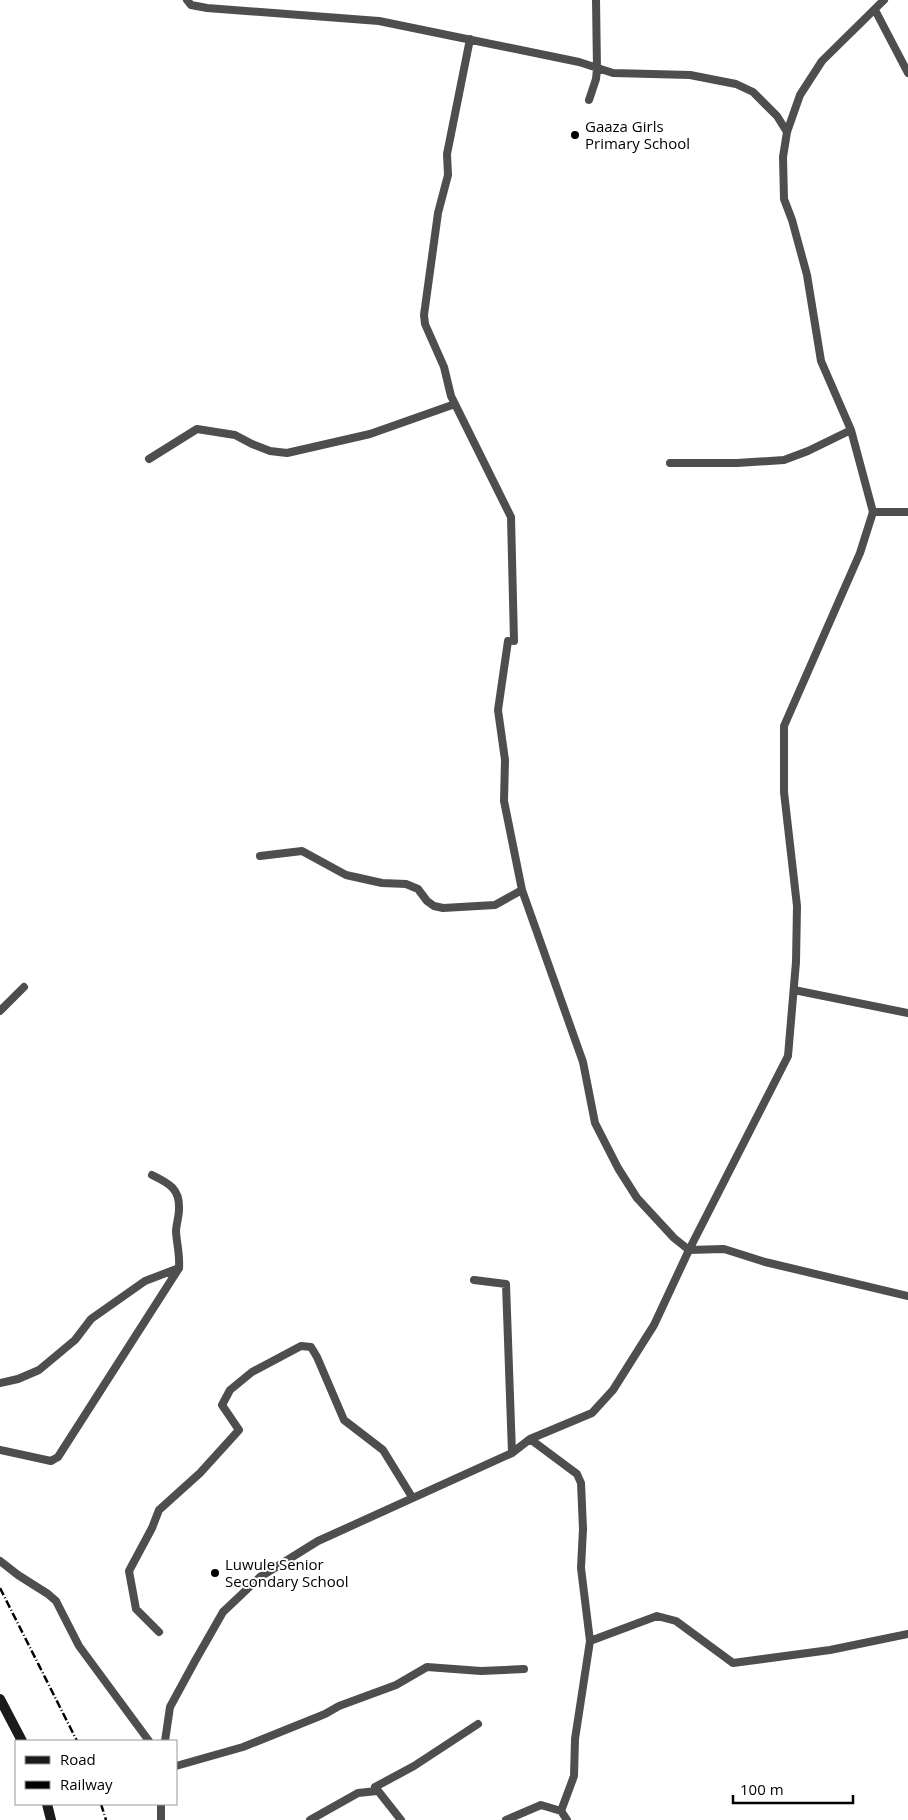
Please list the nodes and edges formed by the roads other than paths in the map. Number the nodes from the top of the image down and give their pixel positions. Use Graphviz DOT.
graph roads {
  1 [pos="186,0"];
  2 [pos="596,0"];
  3 [pos="884,0"];
  4 [pos="876,10"];
  5 [pos="470,39"];
  6 [pos="597,69"];
  7 [pos="908,73"];
  8 [pos="589,100"];
  9 [pos="787,132"];
  10 [pos="455,404"];
  11 [pos="851,430"];
  12 [pos="149,459"];
  13 [pos="670,463"];
  14 [pos="873,512"];
  15 [pos="908,512"];
  16 [pos="260,856"];
  17 [pos="522,890"];
  18 [pos="24,987"];
  19 [pos="794,990"];
  20 [pos="0,1011"];
  21 [pos="908,1013"];
  22 [pos="152,1175"];
  23 [pos="689,1250"];
  24 [pos="179,1268"];
  25 [pos="474,1280"];
  26 [pos="908,1296"];
  27 [pos="0,1383"];
  28 [pos="530,1439"];
  29 [pos="0,1450"];
  30 [pos="512,1453"];
  31 [pos="412,1497"];
  32 [pos="0,1561"];
  33 [pos="159,1632"];
  34 [pos="908,1634"];
  35 [pos="590,1641"];
  36 [pos="524,1669"];
  37 [pos="0,1699"];
  38 [pos="478,1724"];
  39 [pos="21,1740"];
  40 [pos="148,1740"];
  41 [pos="165,1740"];
  42 [pos="178,1765"];
  43 [pos="375,1787"];
  44 [pos="47,1805"];
  45 [pos="161,1805"];
  46 [pos="560,1812"];
  47 [pos="52,1820"];
  48 [pos="161,1820"];
  49 [pos="310,1820"];
  50 [pos="401,1820"];
  51 [pos="506,1820"];
  52 [pos="567,1820"];
  1 -- 5 [label="street"];
  2 -- 6 [label="street"];
  3 -- 4 [label="street"];
  4 -- 7 [label="street"];
  4 -- 9 [label="street"];
  5 -- 6 [label="street"];
  5 -- 10 [label="street"];
  6 -- 8 [label="street"];
  6 -- 9 [label="street"];
  9 -- 11 [label="street"];
  10 -- 12 [label="street"];
  10 -- 17 [label="street"];
  11 -- 13 [label="street"];
  11 -- 14 [label="street"];
  14 -- 15 [label="street"];
  14 -- 19 [label="street"];
  16 -- 17 [label="street"];
  17 -- 23 [label="street"];
  18 -- 20 [label="street"];
  19 -- 21 [label="street"];
  19 -- 23 [label="street"];
  22 -- 24 [label="street"];
  23 -- 26 [label="street"];
  23 -- 28 [label="street"];
  24 -- 27 [label="street"];
  24 -- 29 [label="street"];
  25 -- 30 [label="street"];
  28 -- 30 [label="street"];
  28 -- 35 [label="street"];
  30 -- 31 [label="street"];
  31 -- 33 [label="street"];
  31 -- 41 [label="street"];
  32 -- 40 [label="street"];
  34 -- 35 [label="street"];
  35 -- 46 [label="street"];
  36 -- 42 [label="street"];
  37 -- 39 [label="main road"];
  38 -- 43 [label="street"];
  43 -- 49 [label="street"];
  43 -- 50 [label="street"];
  44 -- 47 [label="main road"];
  45 -- 48 [label="street"];
  46 -- 51 [label="street"];
  46 -- 52 [label="street"];
}
